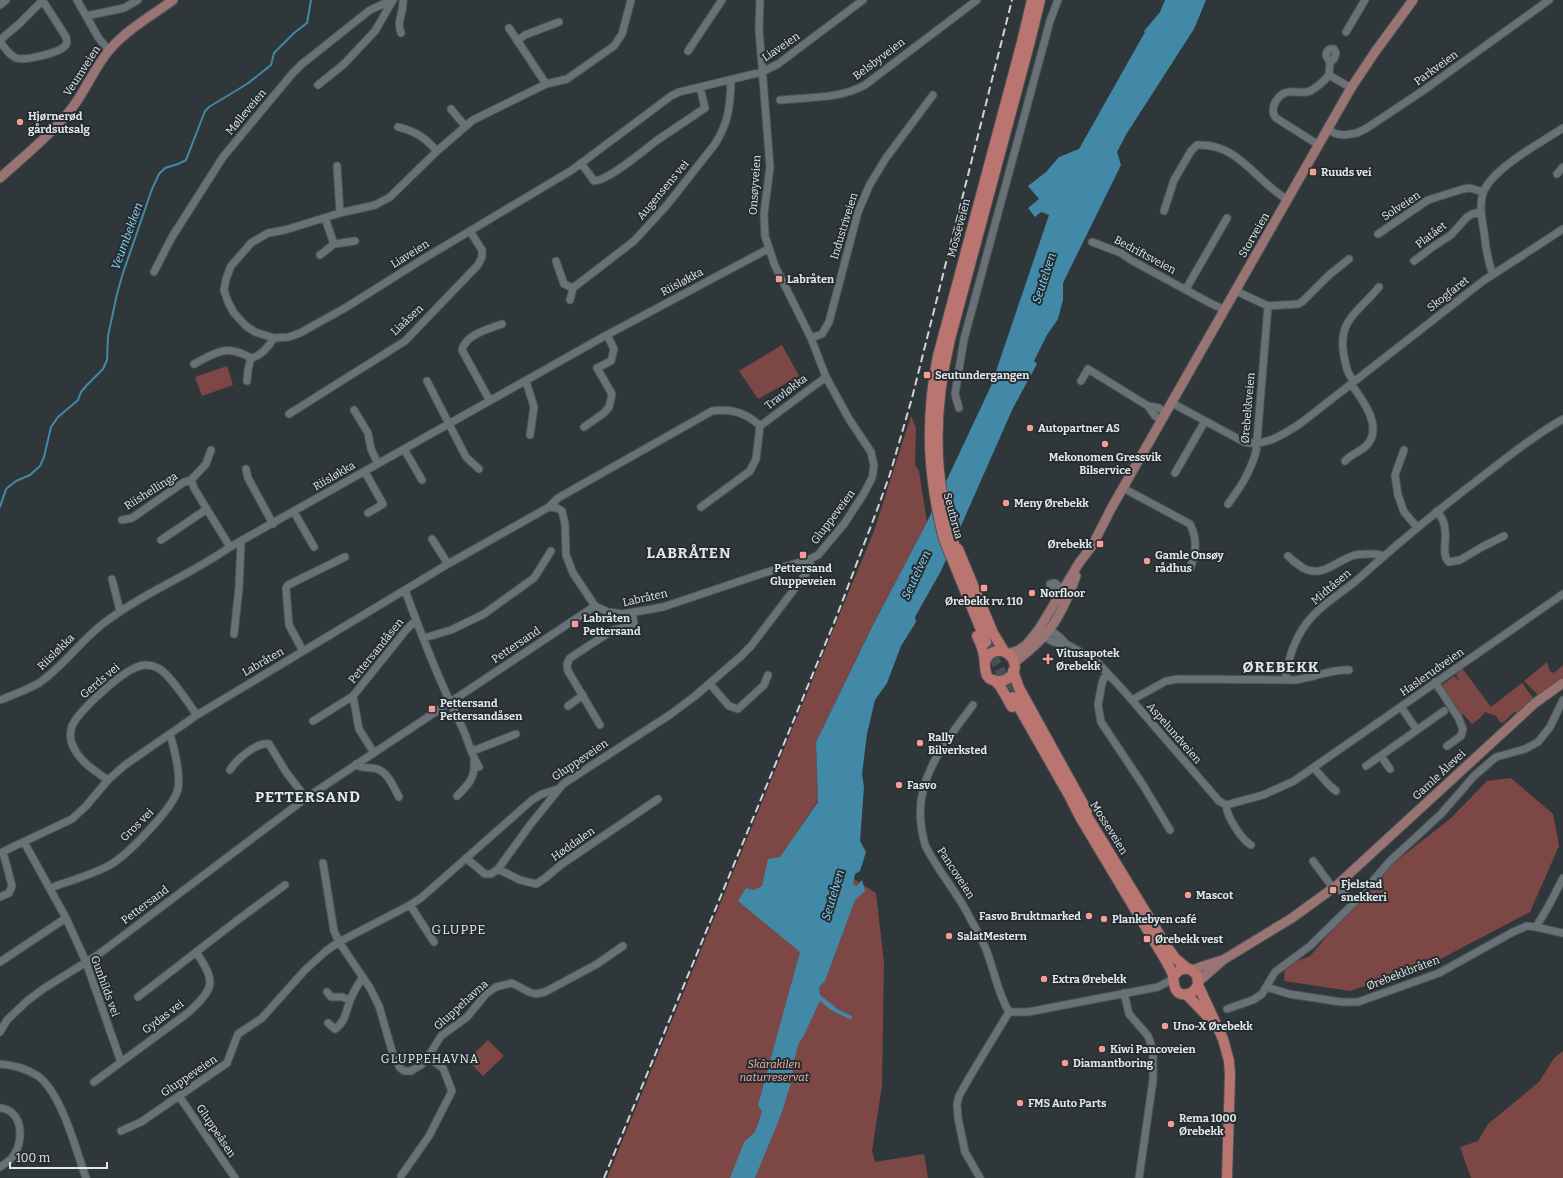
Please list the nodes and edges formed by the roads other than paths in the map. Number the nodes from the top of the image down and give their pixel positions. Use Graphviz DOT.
graph roads {
  1 [pos="6,0"];
  2 [pos="43,0"];
  3 [pos="77,0"];
  4 [pos="138,0"];
  5 [pos="173,0"];
  6 [pos="392,0"];
  7 [pos="403,0"];
  8 [pos="631,0"];
  9 [pos="722,0"];
  10 [pos="760,0"];
  11 [pos="863,0"];
  12 [pos="977,0"];
  13 [pos="1032,0"];
  14 [pos="1040,0"];
  15 [pos="1058,0"];
  16 [pos="1365,0"];
  17 [pos="1413,0"];
  18 [pos="1549,0"];
  19 [pos="0,5"];
  20 [pos="86,16"];
  21 [pos="559,22"];
  22 [pos="510,28"];
  23 [pos="1346,32"];
  24 [pos="401,33"];
  25 [pos="0,41"];
  26 [pos="517,41"];
  27 [pos="109,51"];
  28 [pos="688,51"];
  29 [pos="1330,62"];
  30 [pos="762,72"];
  31 [pos="1329,75"];
  32 [pos="731,81"];
  33 [pos="546,84"];
  34 [pos="318,85"];
  35 [pos="700,87"];
  36 [pos="1351,88"];
  37 [pos="933,95"];
  38 [pos="780,100"];
  39 [pos="451,109"];
  40 [pos="465,126"];
  41 [pos="398,127"];
  42 [pos="1563,128"];
  43 [pos="1328,130"];
  44 [pos="1314,142"];
  45 [pos="437,151"];
  46 [pos="582,163"];
  47 [pos="337,166"];
  48 [pos="1563,167"];
  49 [pos="1558,174"];
  50 [pos="0,178"];
  51 [pos="1483,192"];
  52 [pos="1288,200"];
  53 [pos="1164,212"];
  54 [pos="1481,212"];
  55 [pos="340,213"];
  56 [pos="325,218"];
  57 [pos="1227,218"];
  58 [pos="1563,229"];
  59 [pos="470,231"];
  60 [pos="1378,234"];
  61 [pos="355,241"];
  62 [pos="1092,242"];
  63 [pos="334,244"];
  64 [pos="768,249"];
  65 [pos="320,255"];
  66 [pos="1349,259"];
  67 [pos="556,261"];
  68 [pos="1414,262"];
  69 [pos="154,272"];
  70 [pos="1493,274"];
  71 [pos="1379,287"];
  72 [pos="573,288"];
  73 [pos="1186,289"];
  74 [pos="1236,291"];
  75 [pos="570,300"];
  76 [pos="1268,306"];
  77 [pos="1224,312"];
  78 [pos="502,324"];
  79 [pos="607,335"];
  80 [pos="274,338"];
  81 [pos="811,338"];
  82 [pos="251,358"];
  83 [pos="194,364"];
  84 [pos="826,377"];
  85 [pos="247,381"];
  86 [pos="427,381"];
  87 [pos="526,381"];
  88 [pos="1081,381"];
  89 [pos="1353,383"];
  90 [pos="490,401"];
  91 [pos="1172,403"];
  92 [pos="959,408"];
  93 [pos="354,410"];
  94 [pos="289,414"];
  95 [pos="1164,416"];
  96 [pos="1563,419"];
  97 [pos="1205,421"];
  98 [pos="448,424"];
  99 [pos="760,426"];
  100 [pos="584,427"];
  101 [pos="530,435"];
  102 [pos="1257,444"];
  103 [pos="404,449"];
  104 [pos="211,450"];
  105 [pos="1404,450"];
  106 [pos="1346,461"];
  107 [pos="934,463"];
  108 [pos="378,464"];
  109 [pos="246,469"];
  110 [pos="479,469"];
  111 [pos="365,472"];
  112 [pos="1175,473"];
  113 [pos="191,480"];
  114 [pos="422,480"];
  115 [pos="1123,488"];
  116 [pos="1228,504"];
  117 [pos="549,507"];
  118 [pos="701,507"];
  119 [pos="207,509"];
  120 [pos="1437,511"];
  121 [pos="294,512"];
  122 [pos="368,513"];
  123 [pos="122,520"];
  124 [pos="273,524"];
  125 [pos="1416,527"];
  126 [pos="1504,536"];
  127 [pos="432,539"];
  128 [pos="161,540"];
  129 [pos="241,542"];
  130 [pos="230,547"];
  131 [pos="314,547"];
  132 [pos="552,551"];
  133 [pos="1288,556"];
  134 [pos="1383,556"];
  135 [pos="345,558"];
  136 [pos="810,559"];
  137 [pos="448,564"];
  138 [pos="959,570"];
  139 [pos="1190,570"];
  140 [pos="112,579"];
  141 [pos="405,590"];
  142 [pos="1563,594"];
  143 [pos="595,606"];
  144 [pos="120,611"];
  145 [pos="632,613"];
  146 [pos="416,620"];
  147 [pos="1044,632"];
  148 [pos="234,634"];
  149 [pos="424,638"];
  150 [pos="988,641"];
  151 [pos="303,651"];
  152 [pos="1006,652"];
  153 [pos="985,661"];
  154 [pos="1014,667"];
  155 [pos="1349,670"];
  156 [pos="1108,674"];
  157 [pos="768,675"];
  158 [pos="994,680"];
  159 [pos="1285,680"];
  160 [pos="1435,682"];
  161 [pos="710,684"];
  162 [pos="1562,686"];
  163 [pos="583,695"];
  164 [pos="353,696"];
  165 [pos="0,700"];
  166 [pos="1132,700"];
  167 [pos="1563,700"];
  168 [pos="449,703"];
  169 [pos="973,705"];
  170 [pos="568,706"];
  171 [pos="1401,707"];
  172 [pos="1444,711"];
  173 [pos="197,715"];
  174 [pos="313,721"];
  175 [pos="600,725"];
  176 [pos="1417,730"];
  177 [pos="170,734"];
  178 [pos="516,734"];
  179 [pos="1447,746"];
  180 [pos="470,750"];
  181 [pos="374,753"];
  182 [pos="1381,756"];
  183 [pos="474,759"];
  184 [pos="356,764"];
  185 [pos="479,766"];
  186 [pos="1366,766"];
  187 [pos="1314,768"];
  188 [pos="1390,769"];
  189 [pos="230,770"];
  190 [pos="108,780"];
  191 [pos="558,789"];
  192 [pos="1336,791"];
  193 [pos="457,796"];
  194 [pos="399,797"];
  195 [pos="306,798"];
  196 [pos="658,799"];
  197 [pos="1226,805"];
  198 [pos="1080,817"];
  199 [pos="1092,823"];
  200 [pos="1170,830"];
  201 [pos="24,842"];
  202 [pos="1251,845"];
  203 [pos="1,852"];
  204 [pos="466,858"];
  205 [pos="1313,861"];
  206 [pos="323,863"];
  207 [pos="498,869"];
  208 [pos="1563,878"];
  209 [pos="285,885"];
  210 [pos="1334,887"];
  211 [pos="50,888"];
  212 [pos="0,897"];
  213 [pos="1354,903"];
  214 [pos="410,905"];
  215 [pos="66,918"];
  216 [pos="1536,927"];
  217 [pos="1563,933"];
  218 [pos="339,942"];
  219 [pos="434,942"];
  220 [pos="623,946"];
  221 [pos="196,952"];
  222 [pos="1223,960"];
  223 [pos="0,962"];
  224 [pos="86,962"];
  225 [pos="1190,969"];
  226 [pos="363,977"];
  227 [pos="1173,977"];
  228 [pos="1198,983"];
  229 [pos="1158,987"];
  230 [pos="1267,987"];
  231 [pos="1175,990"];
  232 [pos="327,992"];
  233 [pos="1124,993"];
  234 [pos="1186,994"];
  235 [pos="138,997"];
  236 [pos="350,1000"];
  237 [pos="1227,1009"];
  238 [pos="1009,1012"];
  239 [pos="328,1023"];
  240 [pos="1215,1024"];
  241 [pos="0,1032"];
  242 [pos="428,1057"];
  243 [pos="121,1062"];
  244 [pos="0,1064"];
  245 [pos="94,1082"];
  246 [pos="179,1096"];
  247 [pos="0,1108"];
  248 [pos="121,1131"];
  249 [pos="0,1167"];
  250 [pos="401,1176"];
  251 [pos="86,1178"];
  252 [pos="235,1178"];
  253 [pos="980,1178"];
  254 [pos="1140,1178"];
  255 [pos="1227,1178"];
  1 -- 19 [label="street"];
  2 -- 25 [label="street"];
  2 -- 25 [label="street"];
  3 -- 20 [label="street"];
  4 -- 20 [label="street"];
  5 -- 27 [label="main road, Veumveien"];
  6 -- 34 [label="street"];
  6 -- 69 [label="street, Mølleveien"];
  7 -- 24 [label="street"];
  8 -- 33 [label="street"];
  9 -- 28 [label="street"];
  10 -- 30 [label="street, Onsøyveien"];
  11 -- 30 [label="street, Liaveien"];
  12 -- 38 [label="street, Belsbyveien"];
  13 -- 107 [label="highway, Mosseveien"];
  14 -- 107 [label="highway, Mosseveien"];
  15 -- 92 [label="street"];
  16 -- 23 [label="street"];
  17 -- 36 [label="main road, Storveien"];
  18 -- 43 [label="street, Parkveien"];
  20 -- 27 [label="street"];
  21 -- 26 [label="street"];
  22 -- 26 [label="street"];
  26 -- 33 [label="street"];
  27 -- 50 [label="main road, Veumveien"];
  29 -- 31 [label="street"];
  30 -- 32 [label="street, Liaveien"];
  30 -- 64 [label="street, Onsøyveien"];
  31 -- 36 [label="street"];
  31 -- 44 [label="street"];
  32 -- 35 [label="street, Liaveien"];
  32 -- 72 [label="street, Augensens vei"];
  33 -- 40 [label="street"];
  35 -- 46 [label="street, Liaveien"];
  35 -- 46 [label="street"];
  36 -- 43 [label="main road, Storveien"];
  37 -- 81 [label="street, Industriveien"];
  39 -- 40 [label="street"];
  40 -- 45 [label="street"];
  41 -- 45 [label="street"];
  42 -- 51 [label="street"];
  43 -- 52 [label="main road, Storveien"];
  45 -- 55 [label="street"];
  46 -- 59 [label="street, Liaveien"];
  47 -- 55 [label="street"];
  48 -- 49 [label="street"];
  51 -- 54 [label="street"];
  51 -- 60 [label="street, Solveien"];
  52 -- 53 [label="street"];
  52 -- 74 [label="main road, Storveien"];
  54 -- 68 [label="street, Platået"];
  54 -- 70 [label="street"];
  55 -- 56 [label="street"];
  56 -- 63 [label="street"];
  56 -- 80 [label="street"];
  57 -- 73 [label="street"];
  58 -- 70 [label="street, Skogfaret"];
  59 -- 80 [label="street, Liaveien"];
  59 -- 94 [label="street, Liaåsen"];
  61 -- 63 [label="street"];
  62 -- 73 [label="street, Bedriftsveien"];
  63 -- 65 [label="street"];
  64 -- 79 [label="street, Riisløkka"];
  64 -- 81 [label="street, Onsøyveien"];
  66 -- 76 [label="street"];
  67 -- 72 [label="street"];
  70 -- 89 [label="street, Skogfaret"];
  71 -- 89 [label="street"];
  72 -- 75 [label="street"];
  73 -- 77 [label="street, Bedriftsveien"];
  74 -- 76 [label="street"];
  74 -- 77 [label="main road, Storveien"];
  76 -- 102 [label="street, Ørebekkveien"];
  77 -- 91 [label="main road, Storveien"];
  78 -- 90 [label="street"];
  79 -- 87 [label="street, Riisløkka"];
  79 -- 100 [label="street"];
  80 -- 82 [label="street"];
  81 -- 84 [label="street, Gluppeveien"];
  82 -- 83 [label="street"];
  82 -- 85 [label="street"];
  84 -- 99 [label="street, Travløkka"];
  84 -- 136 [label="street, Gluppeveien"];
  86 -- 98 [label="street"];
  87 -- 90 [label="street, Riisløkka"];
  87 -- 101 [label="street"];
  88 -- 95 [label="street"];
  89 -- 102 [label="street, Skogfaret"];
  89 -- 106 [label="street"];
  90 -- 98 [label="street, Riisløkka"];
  91 -- 95 [label="main road, Storveien"];
  91 -- 97 [label="street"];
  93 -- 108 [label="street"];
  95 -- 115 [label="main road, Storveien"];
  96 -- 120 [label="street, Midtåsen"];
  97 -- 102 [label="street"];
  97 -- 112 [label="street"];
  98 -- 103 [label="street, Riisløkka"];
  98 -- 110 [label="street"];
  99 -- 117 [label="street, Labråten"];
  99 -- 118 [label="street"];
  102 -- 116 [label="street, Ørebekkveien"];
  103 -- 108 [label="street, Riisløkka"];
  103 -- 114 [label="street"];
  104 -- 113 [label="street, Riishellinga"];
  105 -- 125 [label="street"];
  107 -- 138 [label="highway, Seutbrua"];
  108 -- 111 [label="street, Riisløkka"];
  109 -- 124 [label="street"];
  111 -- 121 [label="street, Riisløkka"];
  111 -- 122 [label="street, Riisløkka"];
  113 -- 119 [label="street, Riishellinga"];
  113 -- 123 [label="street, Riishellinga"];
  115 -- 139 [label="street"];
  115 -- 147 [label="main road, Storveien"];
  117 -- 137 [label="street, Labråten"];
  117 -- 143 [label="street"];
  119 -- 128 [label="street"];
  119 -- 130 [label="street, Riishellinga"];
  120 -- 125 [label="street, Midtåsen"];
  120 -- 126 [label="street"];
  121 -- 124 [label="street, Riisløkka"];
  121 -- 131 [label="street"];
  124 -- 129 [label="street, Riisløkka"];
  125 -- 134 [label="street, Midtåsen"];
  127 -- 137 [label="street"];
  129 -- 130 [label="street, Riisløkka"];
  129 -- 148 [label="street"];
  130 -- 144 [label="street, Riisløkka"];
  132 -- 149 [label="street"];
  133 -- 134 [label="street"];
  134 -- 159 [label="street, Midtåsen"];
  135 -- 151 [label="street"];
  136 -- 145 [label="street, Labråten"];
  136 -- 161 [label="street, Gluppeveien"];
  137 -- 141 [label="street, Labråten"];
  138 -- 150 [label="highway"];
  138 -- 152 [label="highway"];
  138 -- 153 [label="highway"];
  140 -- 144 [label="street"];
  141 -- 146 [label="street, Pettersandåsen"];
  141 -- 151 [label="street, Labråten"];
  142 -- 160 [label="street, Haslerudveien"];
  143 -- 145 [label="street, Labråten"];
  143 -- 168 [label="street, Pettersand"];
  144 -- 165 [label="street, Riisløkka"];
  145 -- 163 [label="street"];
  146 -- 149 [label="street, Pettersandåsen"];
  146 -- 164 [label="street, Pettersandåsen"];
  147 -- 152 [label="main road, Storveien"];
  147 -- 154 [label="main road, Storveien"];
  147 -- 156 [label="street, Aspelundveien"];
  149 -- 168 [label="street, Pettersandåsen"];
  151 -- 173 [label="street, Labråten"];
  152 -- 153 [label="highway"];
  152 -- 154 [label="highway"];
  153 -- 158 [label="highway"];
  154 -- 158 [label="highway"];
  154 -- 199 [label="highway"];
  155 -- 159 [label="street"];
  156 -- 166 [label="street, Aspelundveien"];
  156 -- 200 [label="street"];
  157 -- 161 [label="street"];
  158 -- 198 [label="highway"];
  159 -- 166 [label="street"];
  160 -- 171 [label="street, Haslerudveien"];
  160 -- 179 [label="street"];
  161 -- 191 [label="street, Gluppeveien"];
  162 -- 210 [label="main road, Gamle Ålevei"];
  163 -- 170 [label="street"];
  163 -- 175 [label="street"];
  164 -- 174 [label="street, Pettersandåsen"];
  164 -- 181 [label="street, Pettersandåsen"];
  166 -- 197 [label="street, Aspelundveien"];
  167 -- 213 [label="street"];
  168 -- 180 [label="street"];
  168 -- 181 [label="street, Pettersand"];
  169 -- 238 [label="street, Pancoveien"];
  171 -- 176 [label="street"];
  171 -- 187 [label="street, Haslerudveien"];
  172 -- 176 [label="street"];
  173 -- 177 [label="street, Labråten"];
  173 -- 190 [label="street, Gerds vei"];
  176 -- 182 [label="street"];
  177 -- 190 [label="street, Labråten"];
  177 -- 211 [label="street, Gros vei"];
  178 -- 180 [label="street"];
  180 -- 183 [label="street"];
  181 -- 184 [label="street, Pettersand"];
  182 -- 186 [label="street"];
  182 -- 188 [label="street"];
  183 -- 185 [label="street"];
  183 -- 193 [label="street"];
  184 -- 194 [label="street"];
  184 -- 195 [label="street, Pettersand"];
  187 -- 192 [label="street"];
  187 -- 197 [label="street, Haslerudveien"];
  189 -- 195 [label="street"];
  190 -- 201 [label="street, Labråten"];
  191 -- 204 [label="street, Gluppeveien"];
  191 -- 207 [label="street"];
  195 -- 224 [label="street, Pettersand"];
  196 -- 207 [label="street, Høddalen"];
  197 -- 202 [label="street, Aspelundveien"];
  198 -- 199 [label="highway, Mosseveien"];
  198 -- 227 [label="highway, Mosseveien"];
  199 -- 225 [label="highway, Mosseveien"];
  201 -- 203 [label="street, Labråten"];
  201 -- 211 [label="street, Gunhilds vei"];
  203 -- 212 [label="street, Labråten"];
  204 -- 207 [label="street, Høddalen"];
  204 -- 214 [label="street, Gluppeveien"];
  205 -- 210 [label="street"];
  206 -- 218 [label="street"];
  208 -- 216 [label="street"];
  209 -- 221 [label="street"];
  210 -- 213 [label="street"];
  210 -- 222 [label="main road, Gamle Ålevei"];
  211 -- 215 [label="street, Gunhilds vei"];
  213 -- 230 [label="street"];
  214 -- 218 [label="street, Gluppeveien"];
  214 -- 219 [label="street"];
  215 -- 223 [label="street"];
  215 -- 224 [label="street, Gunhilds vei"];
  216 -- 217 [label="street, Ørebekkbråten"];
  216 -- 230 [label="street, Ørebekkbråten"];
  218 -- 226 [label="street, Gluppehavna"];
  218 -- 246 [label="street, Gluppeveien"];
  220 -- 242 [label="street, Gluppehavna"];
  221 -- 235 [label="street"];
  221 -- 243 [label="street, Gydas vei"];
  222 -- 225 [label="main road, Gamle Ålevei"];
  222 -- 228 [label="main road, Gamle Ålevei"];
  224 -- 241 [label="street, Pettersand"];
  224 -- 243 [label="street, Gunhilds vei"];
  225 -- 227 [label="highway"];
  225 -- 228 [label="highway"];
  226 -- 236 [label="street"];
  226 -- 242 [label="street, Gluppehavna"];
  227 -- 229 [label="street"];
  227 -- 231 [label="highway"];
  228 -- 234 [label="highway"];
  228 -- 240 [label="highway"];
  229 -- 231 [label="street"];
  229 -- 233 [label="street"];
  230 -- 237 [label="street"];
  231 -- 234 [label="highway"];
  232 -- 236 [label="street"];
  233 -- 238 [label="street"];
  233 -- 254 [label="street"];
  234 -- 240 [label="highway"];
  236 -- 239 [label="street"];
  238 -- 253 [label="street"];
  240 -- 255 [label="highway"];
  242 -- 250 [label="street"];
  243 -- 245 [label="street, Gydas vei"];
  244 -- 251 [label="street"];
  246 -- 248 [label="street, Gluppeveien"];
  246 -- 252 [label="street, Gluppeåsen"];
  247 -- 249 [label="street"];
}
